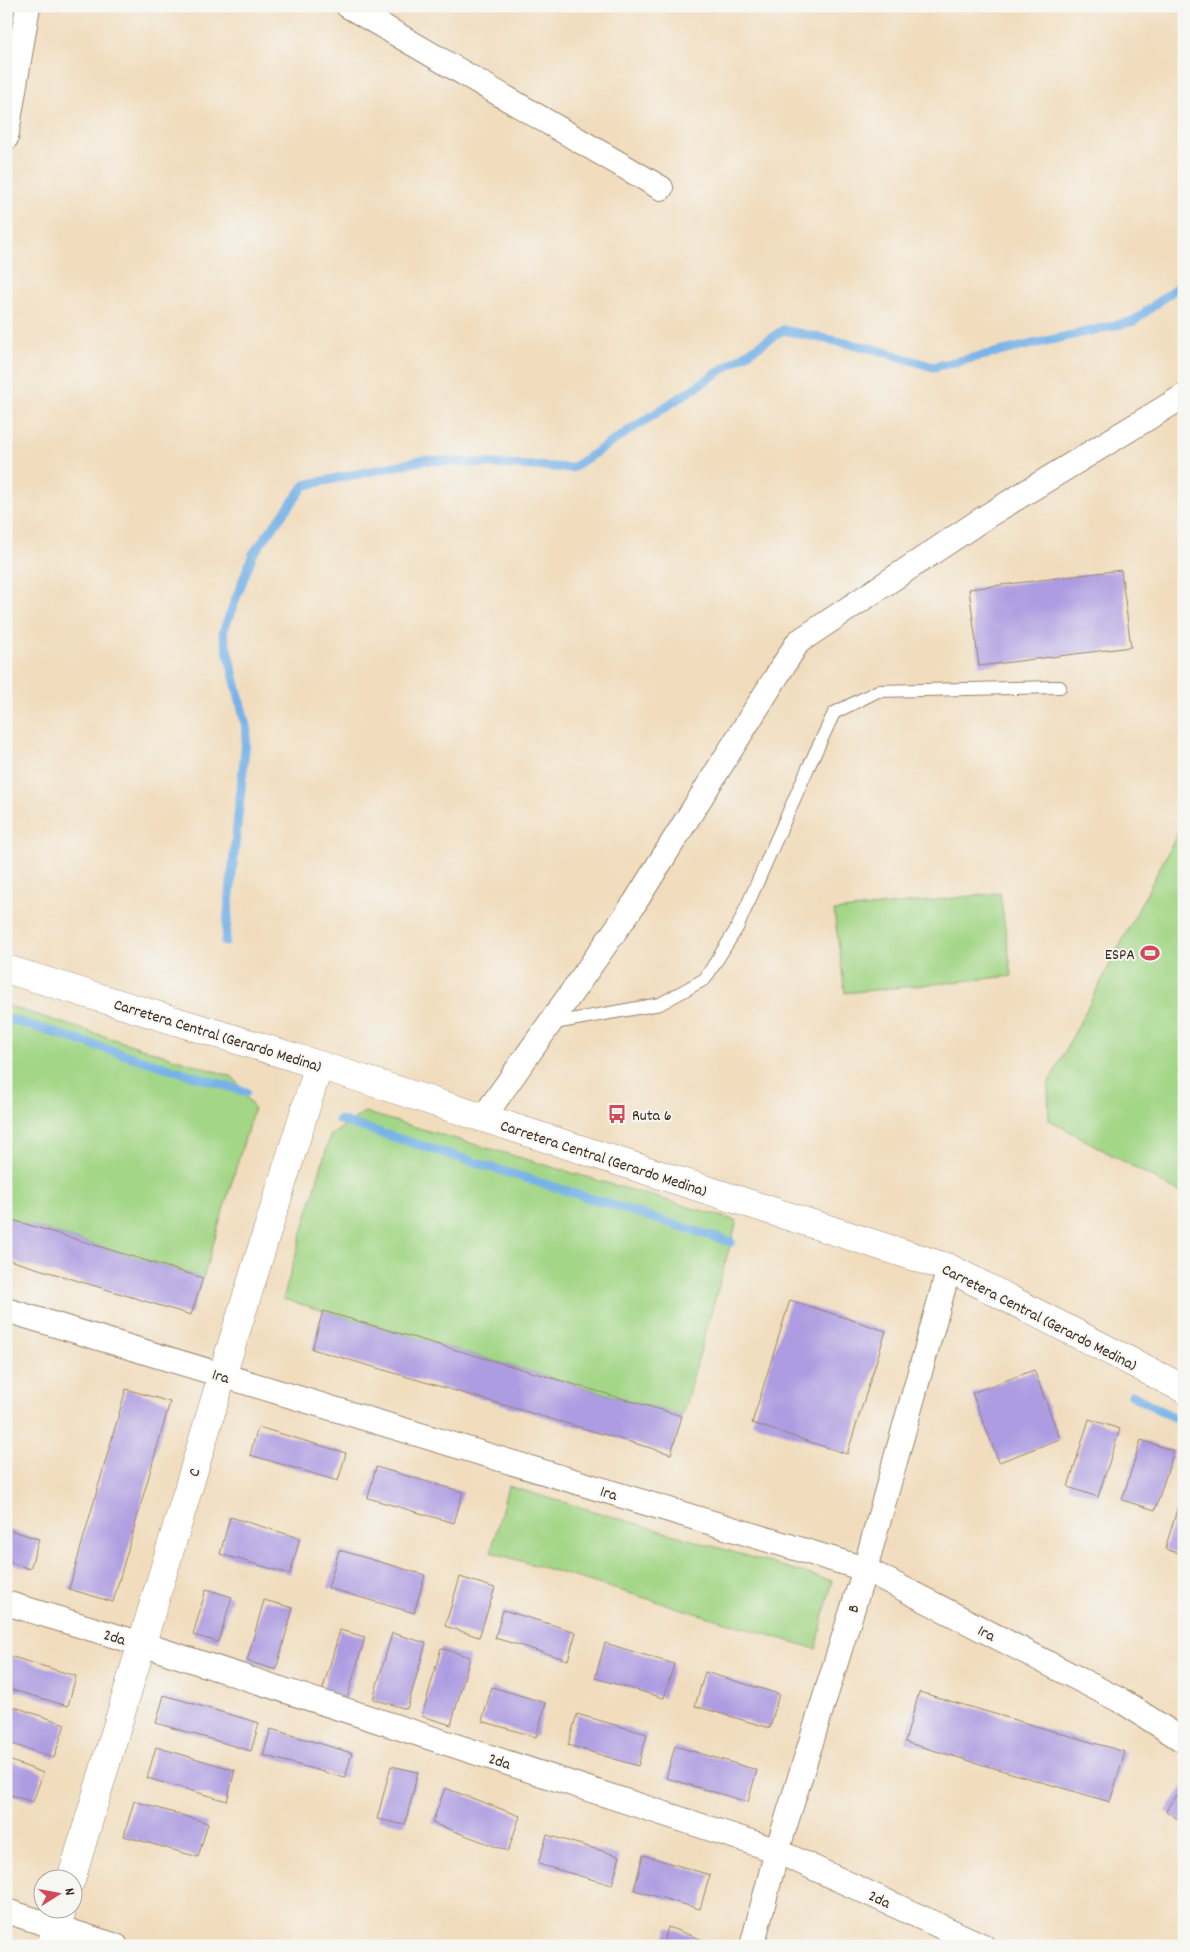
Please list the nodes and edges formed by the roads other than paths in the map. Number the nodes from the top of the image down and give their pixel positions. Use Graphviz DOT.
graph roads {
  1 [pos="348,6"];
  2 [pos="20,10"];
  3 [pos="6,138"];
  4 [pos="661,188"];
  5 [pos="1184,396"];
  6 [pos="1060,687"];
  7 [pos="6,969"];
  8 [pos="549,1024"];
  9 [pos="319,1065"];
  10 [pos="483,1118"];
  11 [pos="949,1268"];
  12 [pos="6,1310"];
  13 [pos="222,1376"];
  14 [pos="1184,1389"];
  15 [pos="864,1569"];
  16 [pos="6,1603"];
  17 [pos="142,1644"];
  18 [pos="1184,1741"];
  19 [pos="777,1851"];
  20 [pos="74,1870"];
  21 [pos="6,1911"];
  22 [pos="56,1927"];
  23 [pos="116,1946"];
  24 [pos="752,1946"];
  25 [pos="983,1946"];
  1 -- 4 [label="street"];
  2 -- 3 [label="street"];
  5 -- 8 [label="street"];
  6 -- 8 [label="lane"];
  7 -- 9 [label="main road, Carretera Central (Gerardo Medina)"];
  8 -- 10 [label="street"];
  9 -- 10 [label="main road, Carretera Central (Gerardo Medina)"];
  9 -- 13 [label="main road, C"];
  10 -- 11 [label="main road, Carretera Central (Gerardo Medina)"];
  11 -- 14 [label="main road, Carretera Central (Gerardo Medina)"];
  11 -- 15 [label="street, B"];
  12 -- 13 [label="street, 1ra"];
  13 -- 15 [label="street, 1ra"];
  13 -- 17 [label="main road, C"];
  15 -- 18 [label="street, 1ra"];
  15 -- 19 [label="street, B"];
  16 -- 17 [label="street, 2da"];
  17 -- 19 [label="street, 2da"];
  17 -- 20 [label="main road, C"];
  19 -- 24 [label="street, B"];
  19 -- 25 [label="street, 2da"];
  21 -- 22 [label="street"];
  22 -- 23 [label="street"];
}
